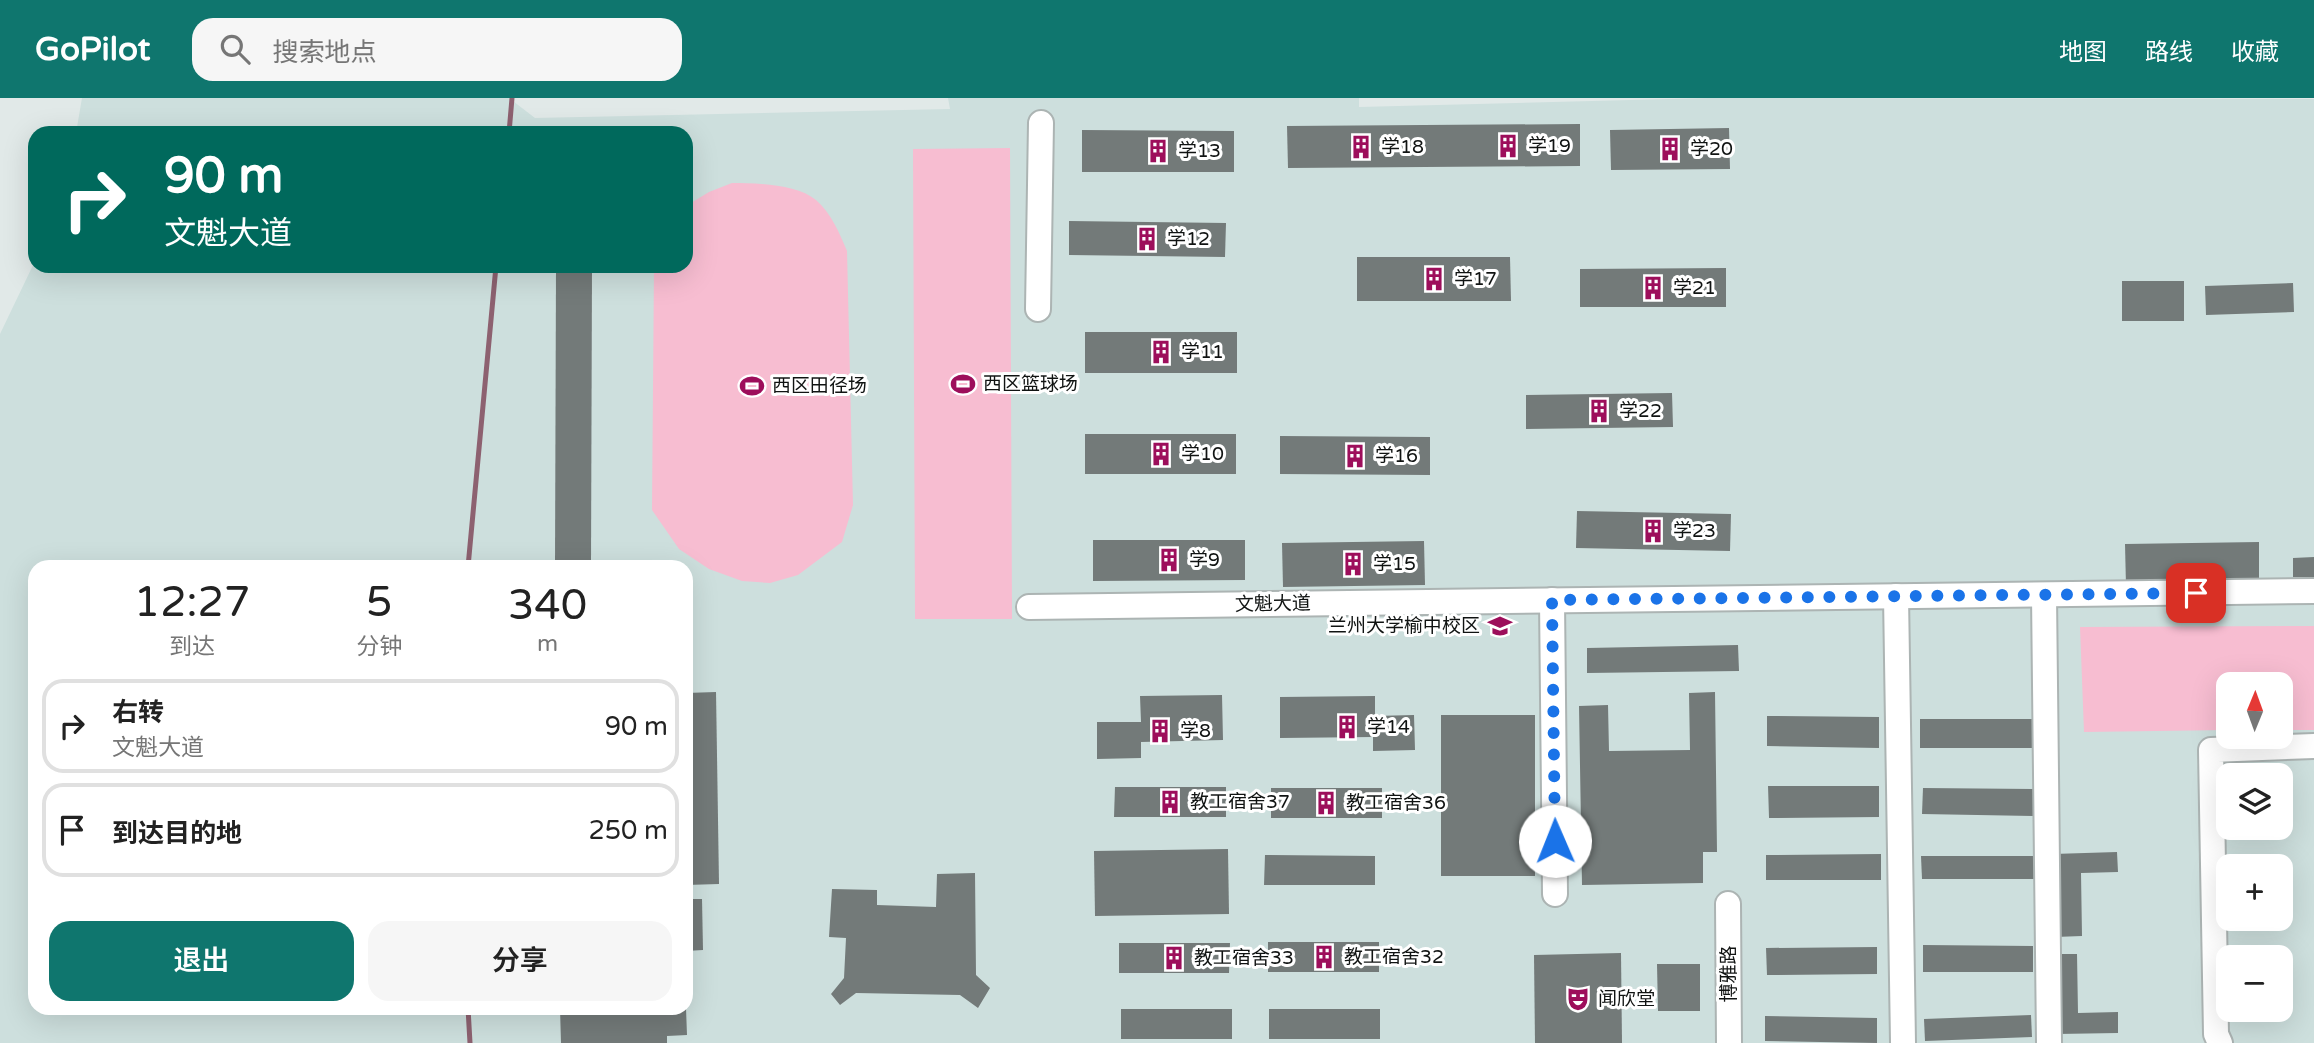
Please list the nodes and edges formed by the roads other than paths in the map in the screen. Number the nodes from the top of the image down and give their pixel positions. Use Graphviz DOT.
graph roads {
  1 [pos="1041,123"];
  2 [pos="1038,309"];
  3 [pos="2314,591"];
  4 [pos="2044,594"];
  5 [pos="1896,596"];
  6 [pos="1552,600"];
  7 [pos="1029,607"];
  8 [pos="2314,746"];
  9 [pos="1556,894"];
  10 [pos="1728,904"];
  11 [pos="1729,1043"];
  12 [pos="1903,1043"];
  13 [pos="2049,1043"];
  14 [pos="2220,1043"];
  1 -- 2 [label="street"];
  3 -- 4 [label="street, 文魁大道"];
  4 -- 5 [label="street, 文魁大道"];
  4 -- 13 [label="street"];
  5 -- 6 [label="street, 文魁大道"];
  5 -- 12 [label="street"];
  6 -- 7 [label="street, 文魁大道"];
  6 -- 9 [label="street"];
  8 -- 14 [label="street"];
  10 -- 11 [label="street, 博雅路"];
}
